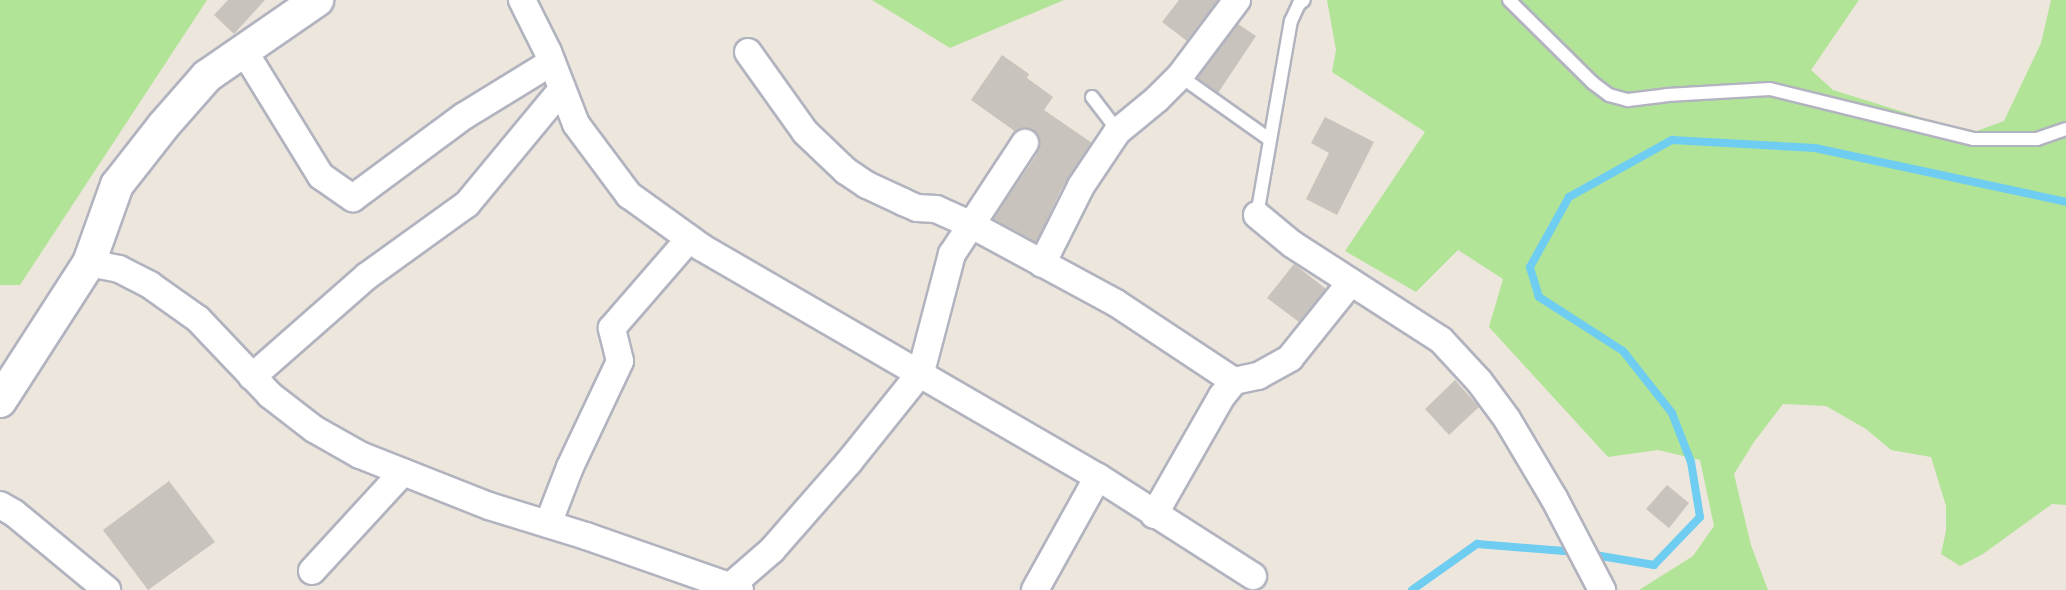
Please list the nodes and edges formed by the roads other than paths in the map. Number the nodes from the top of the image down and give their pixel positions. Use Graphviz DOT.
graph roads {
  1 [pos="316,0"];
  2 [pos="522,0"];
  3 [pos="1237,0"];
  4 [pos="1304,0"];
  5 [pos="1509,0"];
  6 [pos="244,51"];
  7 [pos="748,52"];
  8 [pos="552,62"];
  9 [pos="1180,76"];
  10 [pos="562,89"];
  11 [pos="1092,97"];
  12 [pos="2066,129"];
  13 [pos="1118,131"];
  14 [pos="1269,139"];
  15 [pos="1025,143"];
  16 [pos="1257,215"];
  17 [pos="970,224"];
  18 [pos="689,239"];
  19 [pos="89,262"];
  20 [pos="1042,264"];
  21 [pos="1351,282"];
  22 [pos="921,372"];
  23 [pos="252,376"];
  24 [pos="1234,381"];
  25 [pos="0,401"];
  26 [pos="403,472"];
  27 [pos="1098,477"];
  28 [pos="0,505"];
  29 [pos="1154,515"];
  30 [pos="548,524"];
  31 [pos="312,571"];
  32 [pos="1253,576"];
  33 [pos="732,588"];
  34 [pos="107,590"];
  35 [pos="1035,590"];
  36 [pos="1602,590"];
  1 -- 6 [label="street"];
  2 -- 8 [label="street"];
  3 -- 9 [label="street"];
  4 -- 14 [label="lane"];
  5 -- 12 [label="lane"];
  6 -- 8 [label="street"];
  6 -- 19 [label="street"];
  7 -- 17 [label="street"];
  8 -- 10 [label="street"];
  9 -- 13 [label="street"];
  9 -- 14 [label="lane"];
  10 -- 18 [label="street"];
  10 -- 23 [label="street"];
  11 -- 13 [label="lane"];
  13 -- 20 [label="street"];
  14 -- 16 [label="lane"];
  15 -- 17 [label="street"];
  16 -- 21 [label="street"];
  17 -- 20 [label="street"];
  17 -- 22 [label="street"];
  18 -- 22 [label="street"];
  18 -- 30 [label="street"];
  19 -- 23 [label="street"];
  19 -- 25 [label="street"];
  20 -- 24 [label="street"];
  21 -- 24 [label="street"];
  21 -- 36 [label="street"];
  22 -- 27 [label="street"];
  22 -- 33 [label="street"];
  23 -- 26 [label="street"];
  24 -- 29 [label="street"];
  26 -- 30 [label="street"];
  26 -- 31 [label="street"];
  27 -- 29 [label="street"];
  27 -- 35 [label="street"];
  28 -- 34 [label="street"];
  29 -- 32 [label="street"];
  30 -- 33 [label="street"];
}
